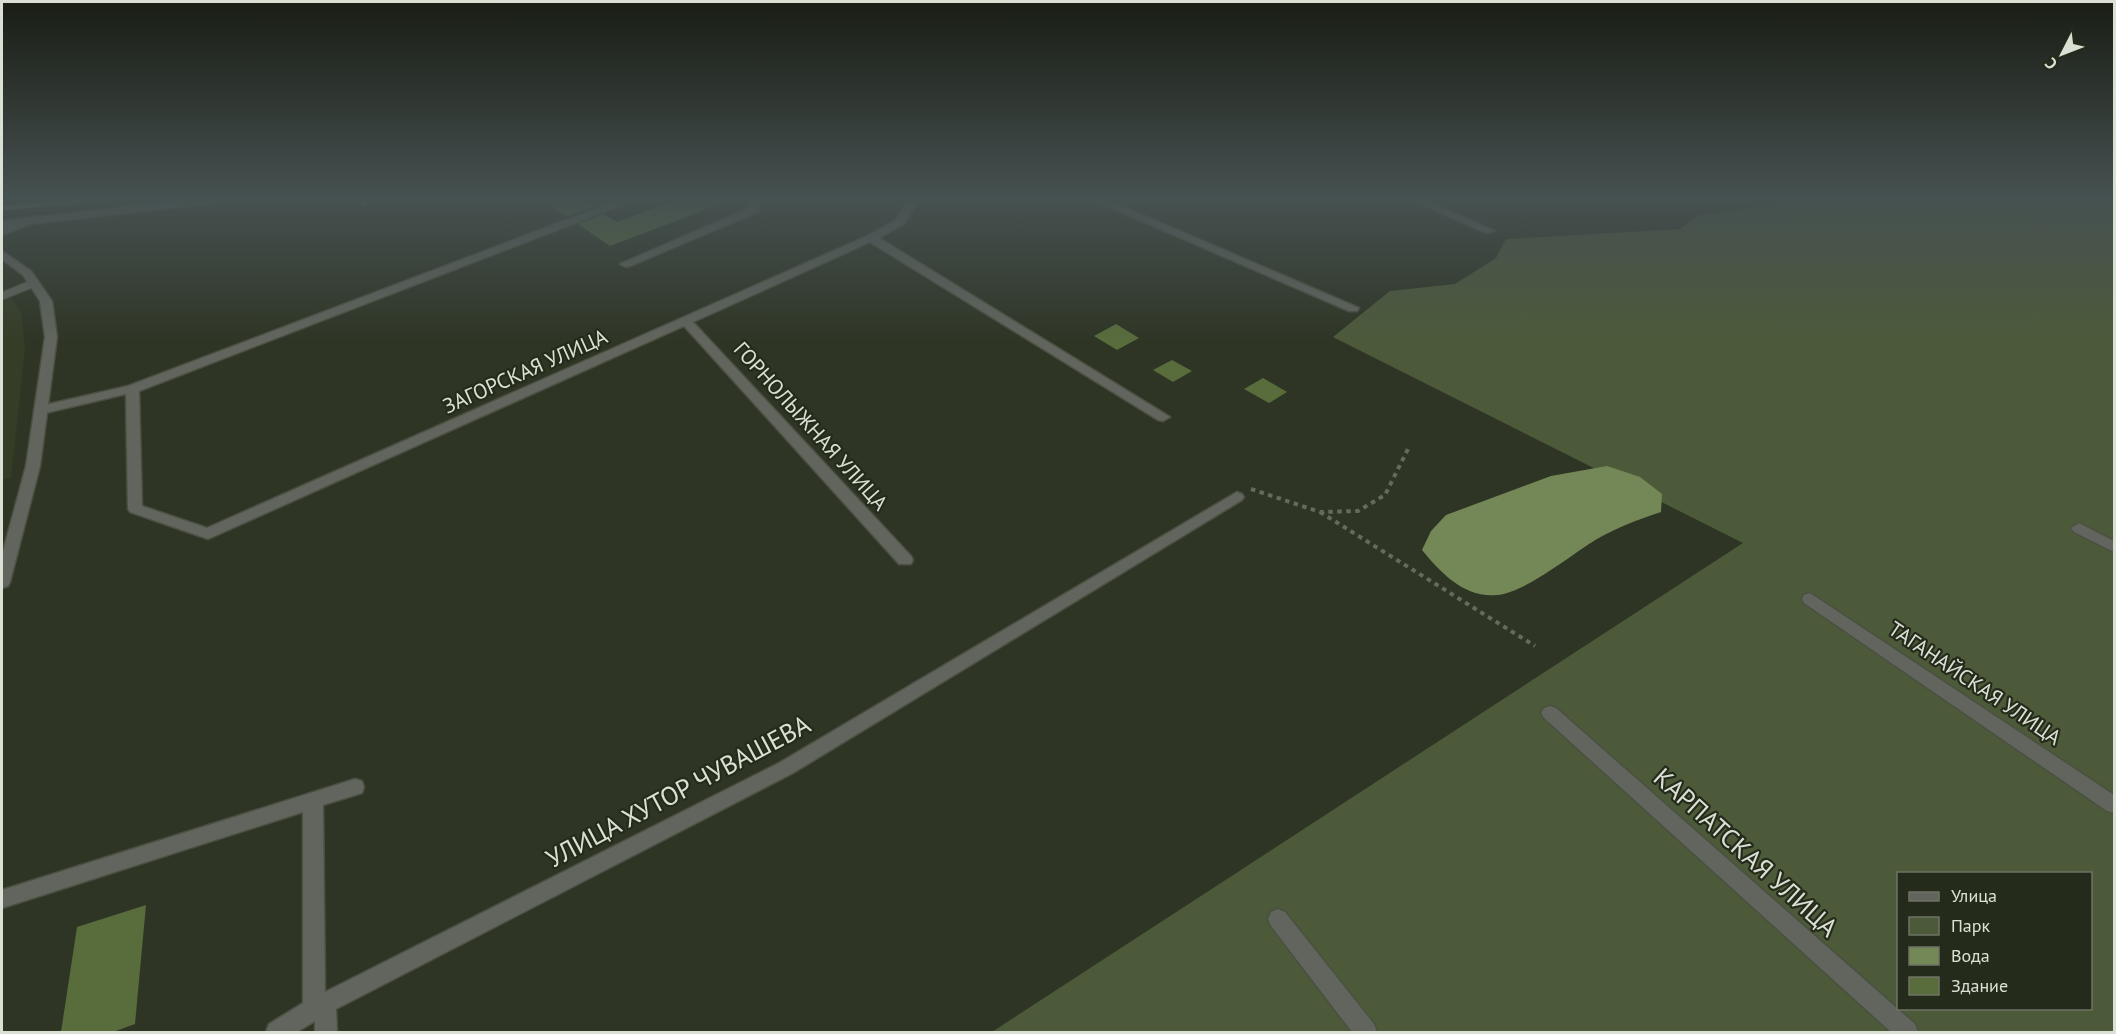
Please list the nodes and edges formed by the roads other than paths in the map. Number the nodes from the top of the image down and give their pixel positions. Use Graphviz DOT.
graph roads {
  1 [pos="513,245"];
  2 [pos="670,245"];
  3 [pos="855,245"];
  4 [pos="883,245"];
  5 [pos="1204,245"];
  6 [pos="2,254"];
  7 [pos="626,264"];
  8 [pos="34,283"];
  9 [pos="2,296"];
  10 [pos="1353,308"];
  11 [pos="686,321"];
  12 [pos="132,389"];
  13 [pos="41,410"];
  14 [pos="1163,417"];
  15 [pos="1237,497"];
  16 [pos="2079,528"];
  17 [pos="2115,548"];
  18 [pos="905,560"];
  19 [pos="2,582"];
  20 [pos="1810,598"];
  21 [pos="1550,713"];
  22 [pos="355,787"];
  23 [pos="313,800"];
  24 [pos="2115,805"];
  25 [pos="2,899"];
  26 [pos="1278,919"];
  27 [pos="320,1006"];
  28 [pos="277,1032"];
  29 [pos="326,1032"];
  30 [pos="1366,1032"];
  31 [pos="1907,1032"];
  1 -- 12 [label="street"];
  2 -- 7 [label="street"];
  3 -- 11 [label="street, ЗАГОРСКАЯ УЛИЦА"];
  4 -- 14 [label="street"];
  5 -- 10 [label="street"];
  6 -- 8 [label="street"];
  8 -- 9 [label="lane"];
  8 -- 13 [label="street"];
  11 -- 12 [label="street, ЗАГОРСКАЯ УЛИЦА"];
  11 -- 18 [label="street, ГОРНОЛЫЖНАЯ УЛИЦА"];
  12 -- 13 [label="street"];
  13 -- 19 [label="street"];
  15 -- 27 [label="street, УЛИЦА ХУТОР ЧУВАШЕВА"];
  16 -- 17 [label="street"];
  20 -- 24 [label="street, ТАГАНАЙСКАЯ УЛИЦА"];
  21 -- 31 [label="street, КАРПАТСКАЯ УЛИЦА"];
  22 -- 23 [label="street"];
  23 -- 25 [label="street"];
  23 -- 27 [label="street"];
  26 -- 30 [label="street"];
  27 -- 28 [label="street, УЛИЦА ХУТОР ЧУВАШЕВА"];
  27 -- 29 [label="street"];
}
